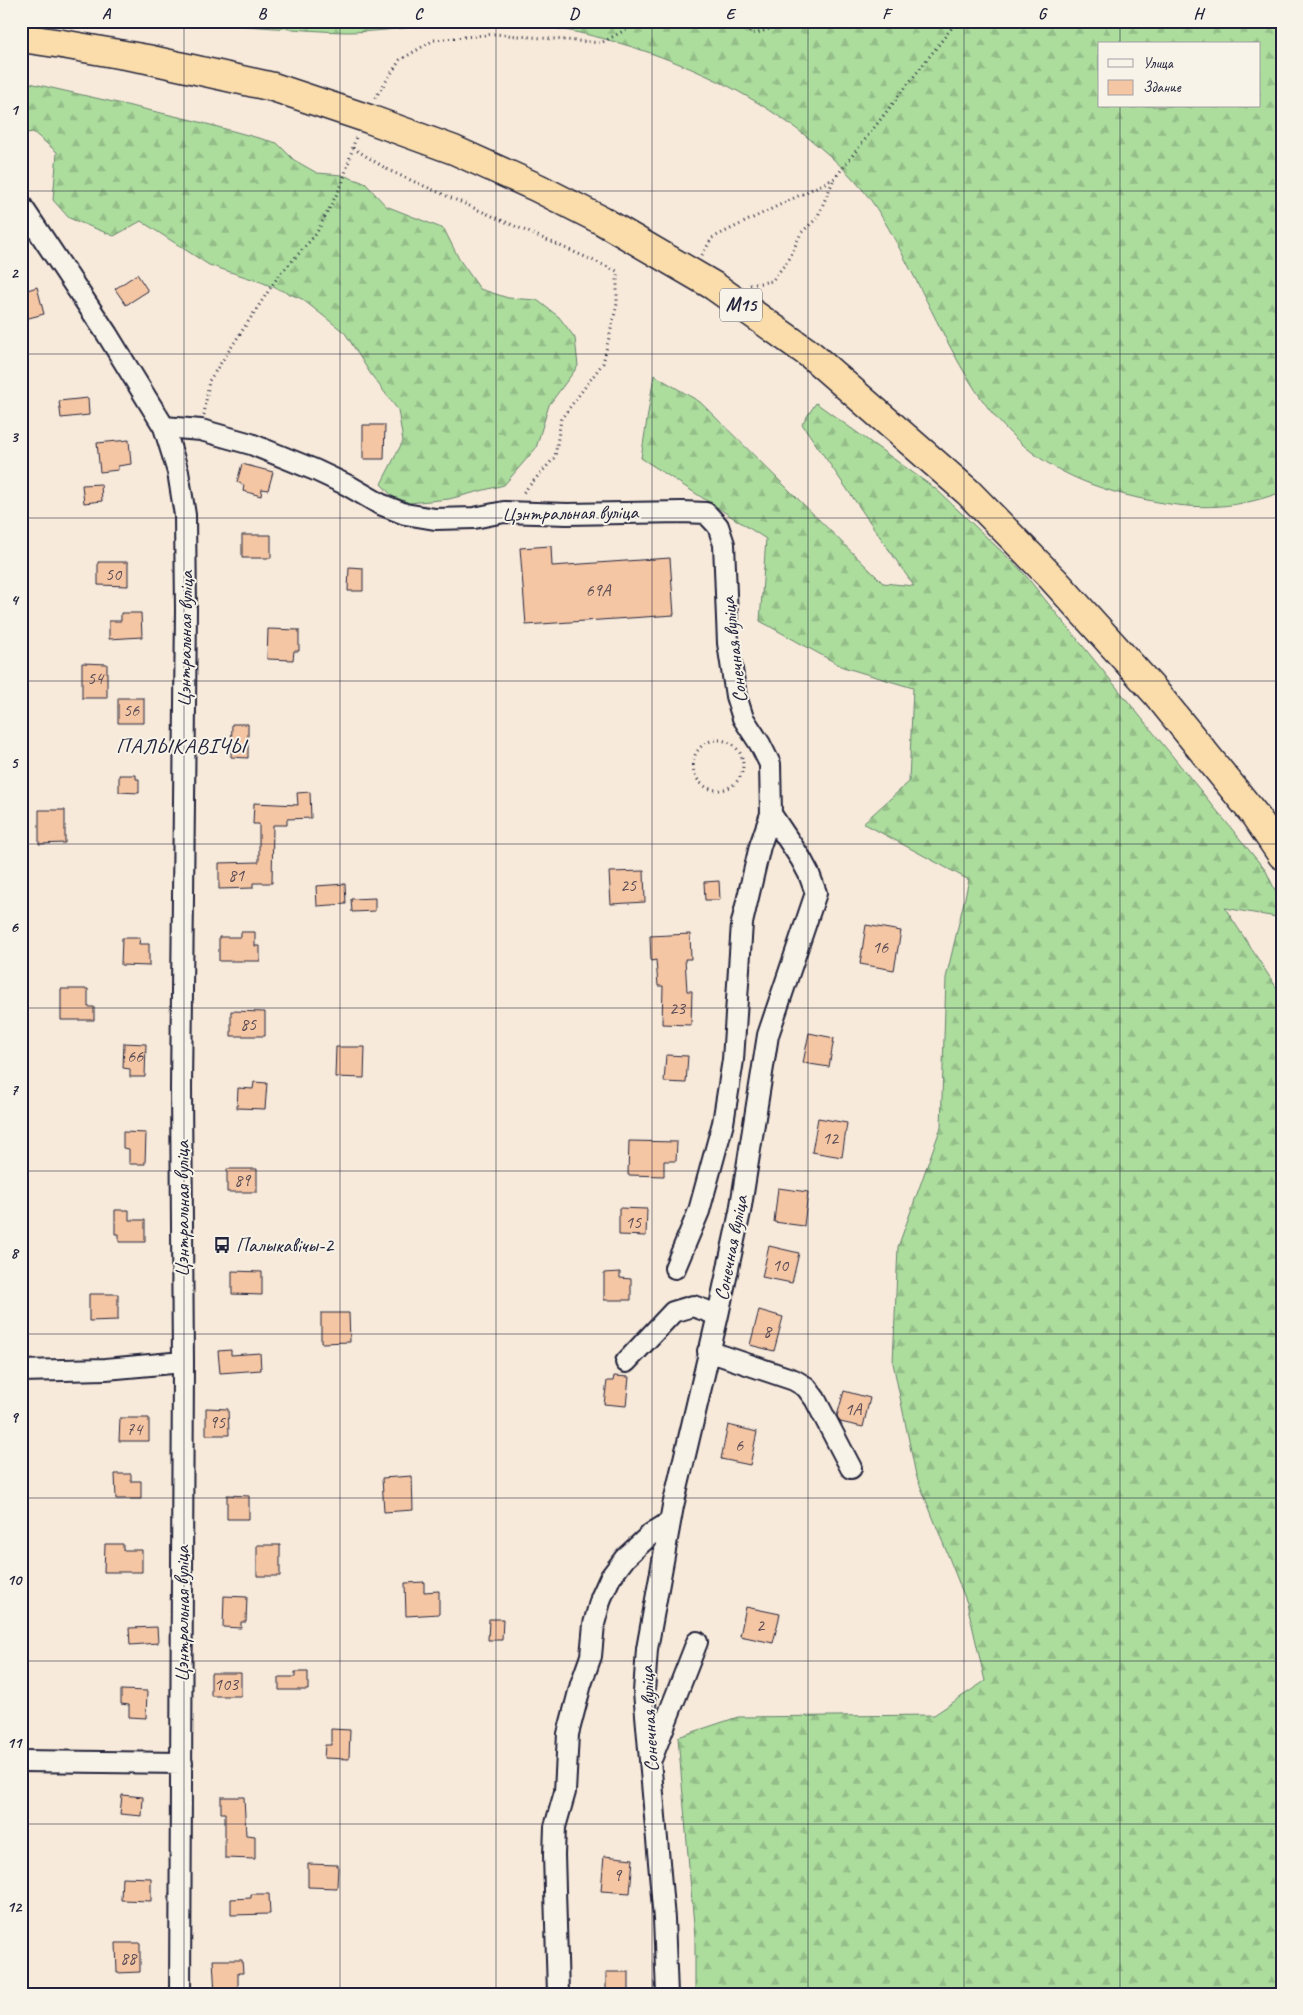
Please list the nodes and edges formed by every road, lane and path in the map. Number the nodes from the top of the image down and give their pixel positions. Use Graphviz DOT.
graph roads {
  1 [pos="642,21"];
  2 [pos="721,21"];
  3 [pos="791,21"];
  4 [pos="957,21"];
  5 [pos="21,38"];
  6 [pos="362,117"];
  7 [pos="353,148"];
  8 [pos="835,178"];
  9 [pos="21,205"];
  10 [pos="692,272"];
  11 [pos="720,290"];
  12 [pos="164,427"];
  13 [pos="201,430"];
  14 [pos="504,512"];
  15 [pos="718,526"];
  16 [pos="711,740"];
  17 [pos="771,814"];
  18 [pos="1282,855"];
  19 [pos="675,1268"];
  20 [pos="718,1315"];
  21 [pos="708,1351"];
  22 [pos="183,1362"];
  23 [pos="626,1362"];
  24 [pos="21,1371"];
  25 [pos="851,1468"];
  26 [pos="670,1522"];
  27 [pos="697,1642"];
  28 [pos="21,1761"];
  29 [pos="651,1761"];
  30 [pos="182,1764"];
  31 [pos="180,1994"];
  32 [pos="558,1994"];
  33 [pos="668,1994"];
  1 -- 6 [label="path"];
  2 -- 3 [label="path"];
  4 -- 8 [label="path"];
  5 -- 6 [label="highway, М15"];
  6 -- 7 [label="path"];
  6 -- 10 [label="highway, М15"];
  7 -- 13 [label="path"];
  7 -- 14 [label="path"];
  8 -- 10 [label="path"];
  8 -- 11 [label="path"];
  9 -- 12 [label="street, Цэнтральная вуліца"];
  10 -- 11 [label="highway, М15"];
  11 -- 18 [label="highway, М15"];
  12 -- 13 [label="street, Цэнтральная вуліца"];
  12 -- 22 [label="street, Цэнтральная вуліца"];
  13 -- 14 [label="street, Цэнтральная вуліца"];
  14 -- 15 [label="street, Цэнтральная вуліца"];
  15 -- 17 [label="street, Сонечная вуліца"];
  16 -- 16 [label="path"];
  17 -- 19 [label="street"];
  17 -- 20 [label="street, Сонечная вуліца"];
  20 -- 21 [label="street, Сонечная вуліца"];
  20 -- 23 [label="street"];
  21 -- 25 [label="street"];
  21 -- 26 [label="street, Сонечная вуліца"];
  22 -- 24 [label="street"];
  22 -- 30 [label="street, Цэнтральная вуліца"];
  26 -- 29 [label="street, Сонечная вуліца"];
  26 -- 32 [label="street"];
  27 -- 29 [label="street"];
  28 -- 30 [label="street"];
  29 -- 33 [label="street, Сонечная вуліца"];
  30 -- 31 [label="street, Цэнтральная вуліца"];
}
